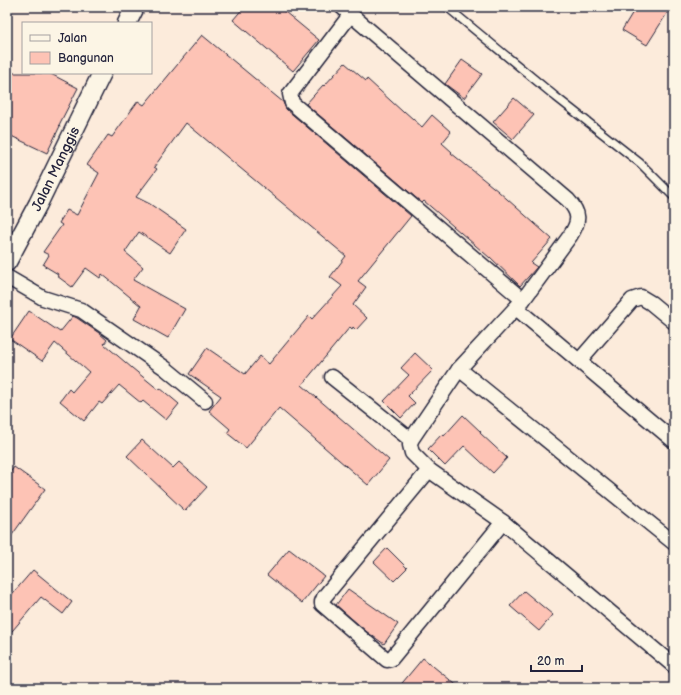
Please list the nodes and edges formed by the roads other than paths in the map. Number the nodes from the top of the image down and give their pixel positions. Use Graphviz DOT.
graph roads {
  1 [pos="135,7"];
  2 [pos="447,7"];
  3 [pos="347,10"];
  4 [pos="128,22"];
  5 [pos="102,74"];
  6 [pos="674,197"];
  7 [pos="7,262"];
  8 [pos="7,277"];
  9 [pos="519,304"];
  10 [pos="674,322"];
  11 [pos="579,361"];
  12 [pos="459,369"];
  13 [pos="332,377"];
  14 [pos="205,401"];
  15 [pos="411,440"];
  16 [pos="674,441"];
  17 [pos="429,470"];
  18 [pos="503,522"];
  19 [pos="674,543"];
  20 [pos="674,666"];
  1 -- 4 [label="street"];
  2 -- 6 [label="lane"];
  3 -- 9 [label="street"];
  3 -- 9 [label="street"];
  5 -- 7 [label="street, Jalan Manggis"];
  8 -- 14 [label="street"];
  9 -- 11 [label="street"];
  9 -- 12 [label="street"];
  10 -- 11 [label="street"];
  11 -- 16 [label="street"];
  12 -- 15 [label="street"];
  12 -- 19 [label="street"];
  13 -- 15 [label="street"];
  15 -- 17 [label="street"];
  17 -- 18 [label="street"];
  17 -- 18 [label="street"];
  18 -- 20 [label="street"];
}
